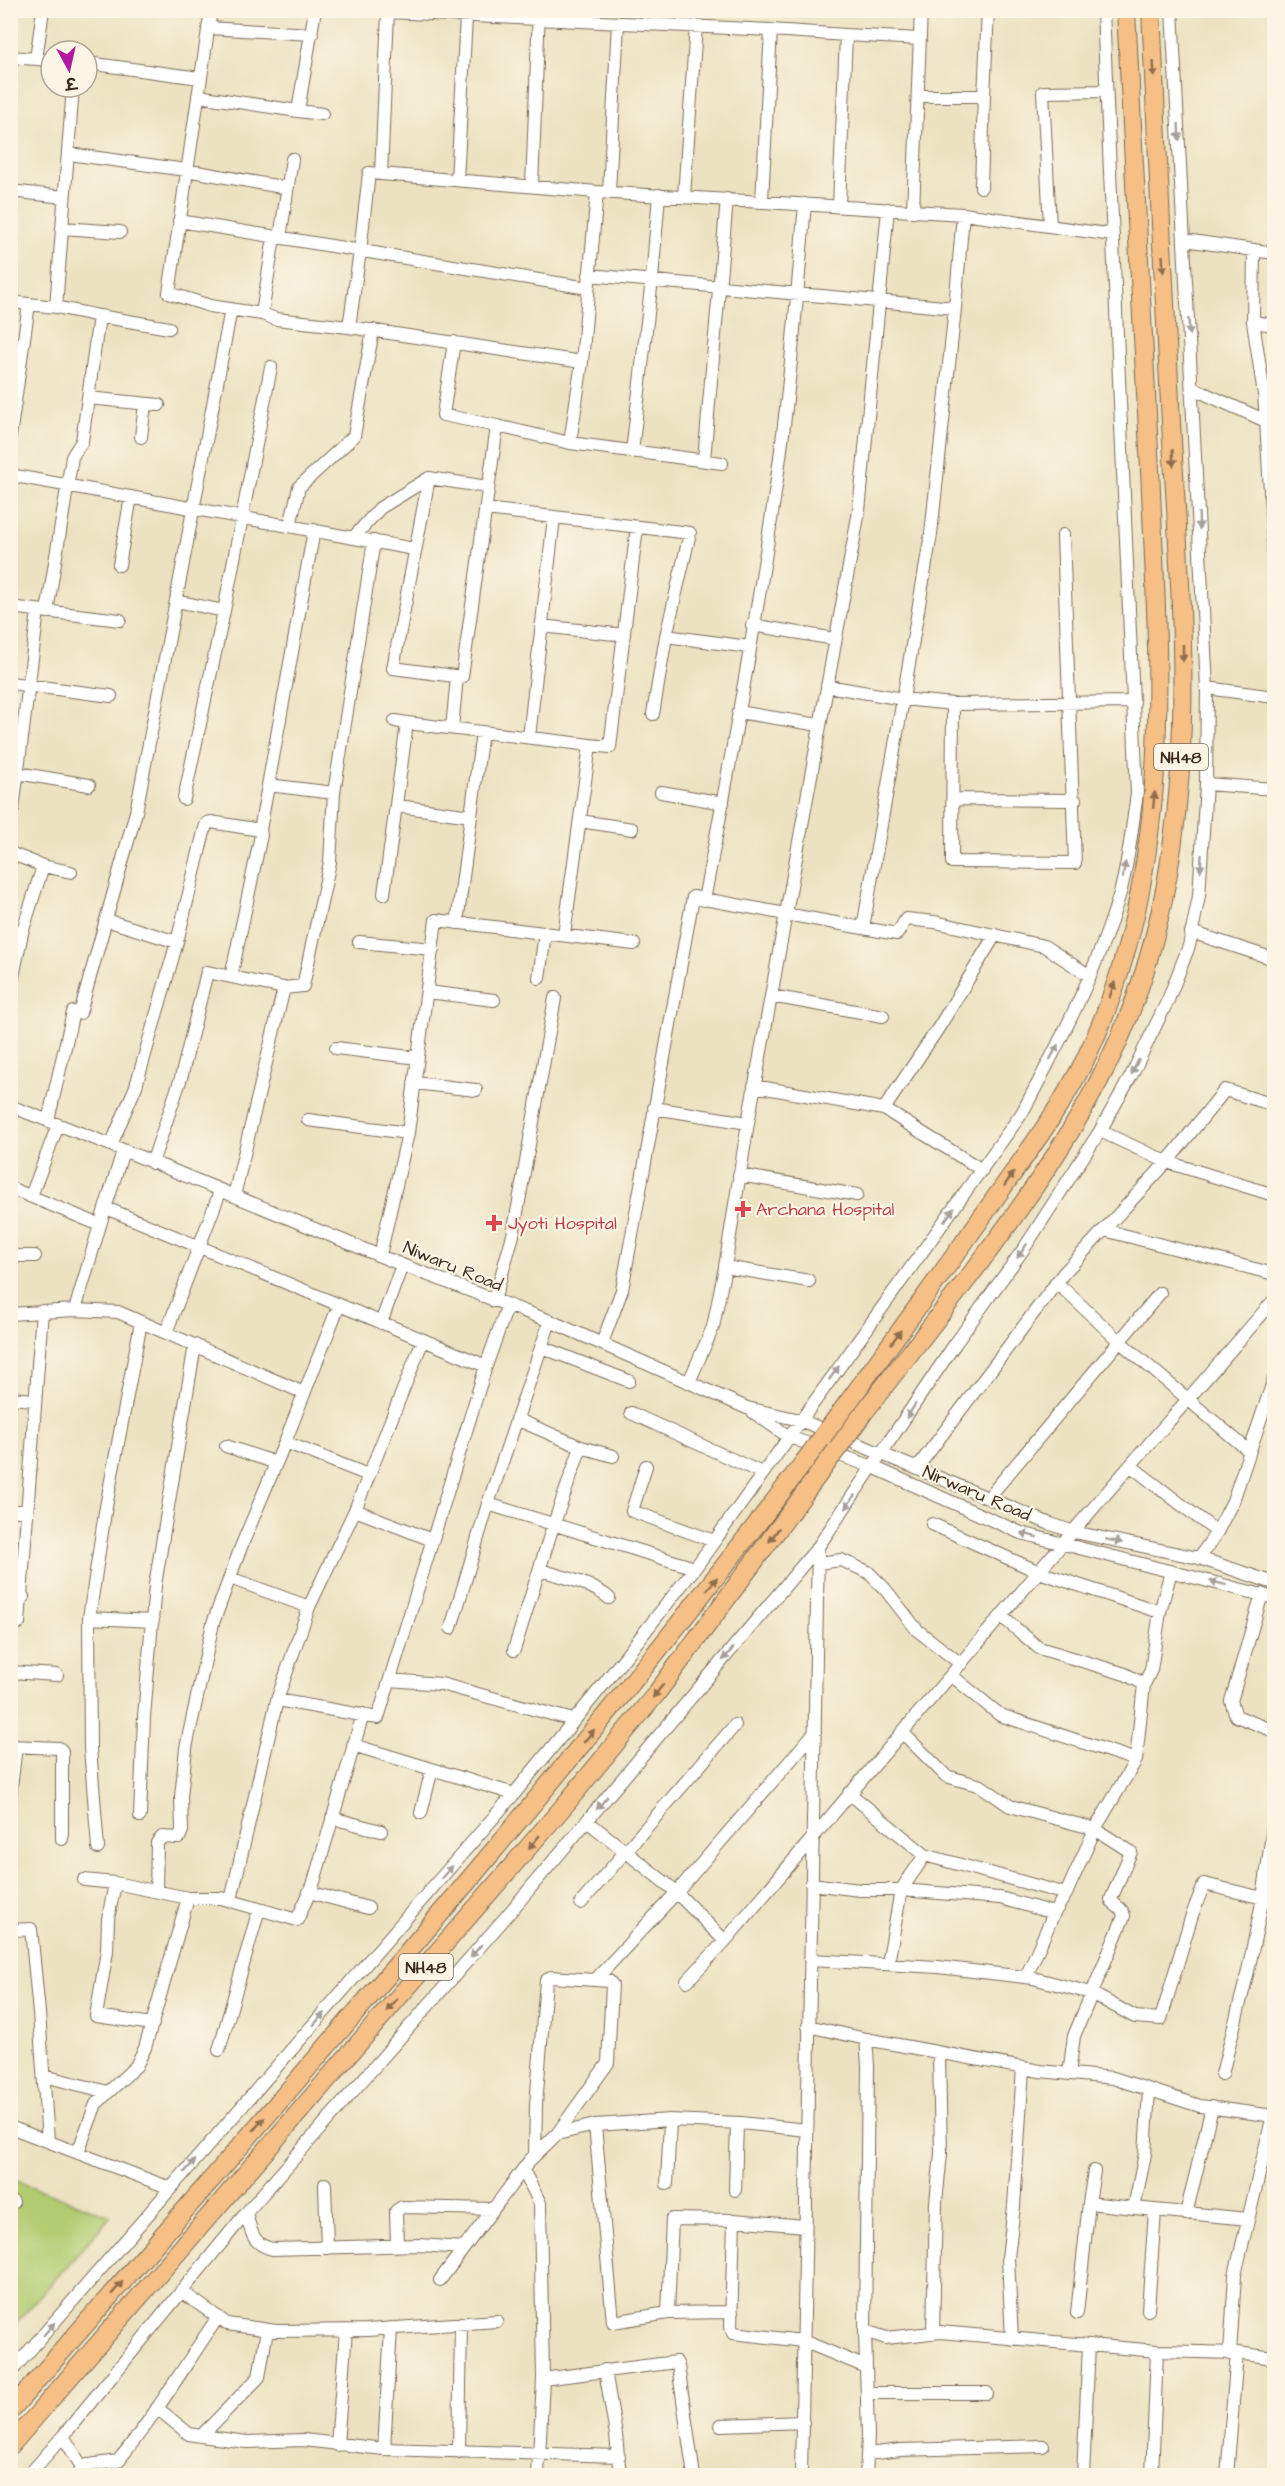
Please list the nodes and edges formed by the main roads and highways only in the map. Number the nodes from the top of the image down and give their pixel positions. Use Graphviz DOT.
graph roads {
  1 [pos="1126,10"];
  2 [pos="1151,10"];
  3 [pos="10,2411"];
  4 [pos="10,2446"];
  3 -- 1 [label="highway, NH48, one-way, bridge"];
  2 -- 4 [label="highway, NH48, one-way, bridge"];
}
